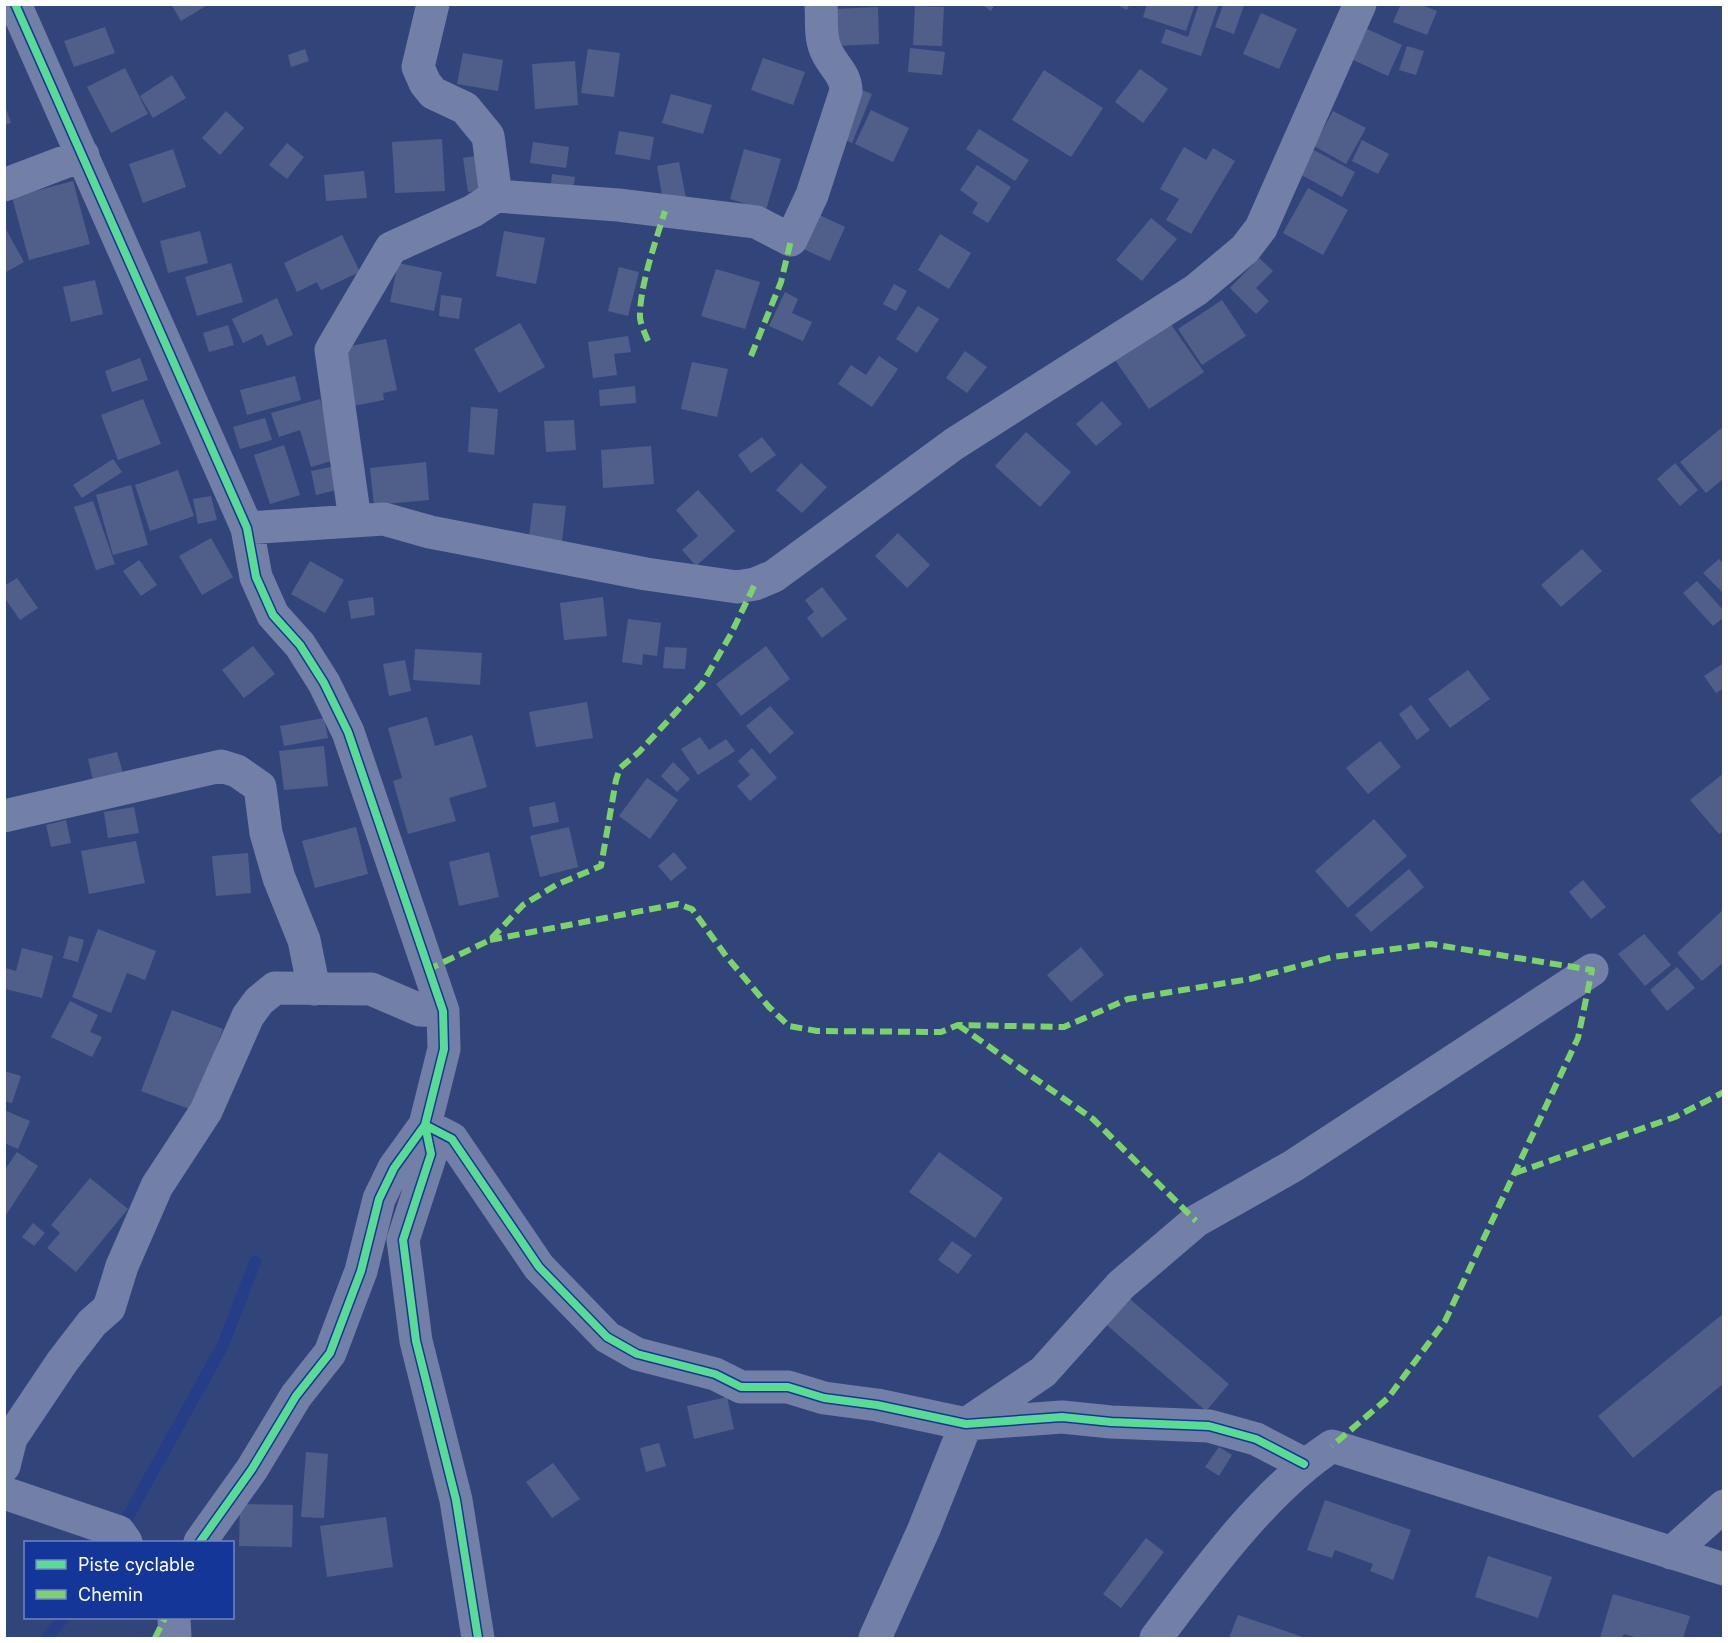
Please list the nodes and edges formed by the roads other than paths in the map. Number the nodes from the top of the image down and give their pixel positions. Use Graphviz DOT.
graph roads {
  1 [pos="15,4"];
  2 [pos="433,4"];
  3 [pos="821,4"];
  4 [pos="1360,4"];
  5 [pos="83,155"];
  6 [pos="4,185"];
  7 [pos="495,196"];
  8 [pos="355,520"];
  9 [pos="247,528"];
  10 [pos="4,816"];
  11 [pos="1592,970"];
  12 [pos="314,989"];
  13 [pos="443,1011"];
  14 [pos="425,1125"];
  15 [pos="966,1424"];
  16 [pos="1304,1464"];
  17 [pos="4,1466"];
  18 [pos="4,1493"];
  19 [pos="1724,1506"];
  20 [pos="125,1541"];
  21 [pos="201,1541"];
  22 [pos="1671,1553"];
  23 [pos="1724,1569"];
  24 [pos="174,1619"];
  25 [pos="175,1638"];
  26 [pos="477,1638"];
  27 [pos="875,1638"];
  28 [pos="1156,1638"];
  1 -- 5 [label="street"];
  2 -- 7 [label="street"];
  3 -- 7 [label="street"];
  4 -- 8 [label="street"];
  5 -- 6 [label="street"];
  5 -- 9 [label="street"];
  7 -- 8 [label="street"];
  8 -- 9 [label="street"];
  9 -- 13 [label="street"];
  10 -- 12 [label="street"];
  11 -- 15 [label="street"];
  12 -- 13 [label="street"];
  12 -- 17 [label="street"];
  13 -- 14 [label="street"];
  14 -- 15 [label="street"];
  14 -- 21 [label="street"];
  14 -- 26 [label="street"];
  15 -- 16 [label="street"];
  15 -- 27 [label="street"];
  16 -- 22 [label="street"];
  16 -- 28 [label="street"];
  18 -- 20 [label="street"];
  19 -- 22 [label="street"];
  22 -- 23 [label="street"];
  24 -- 25 [label="street"];
}
